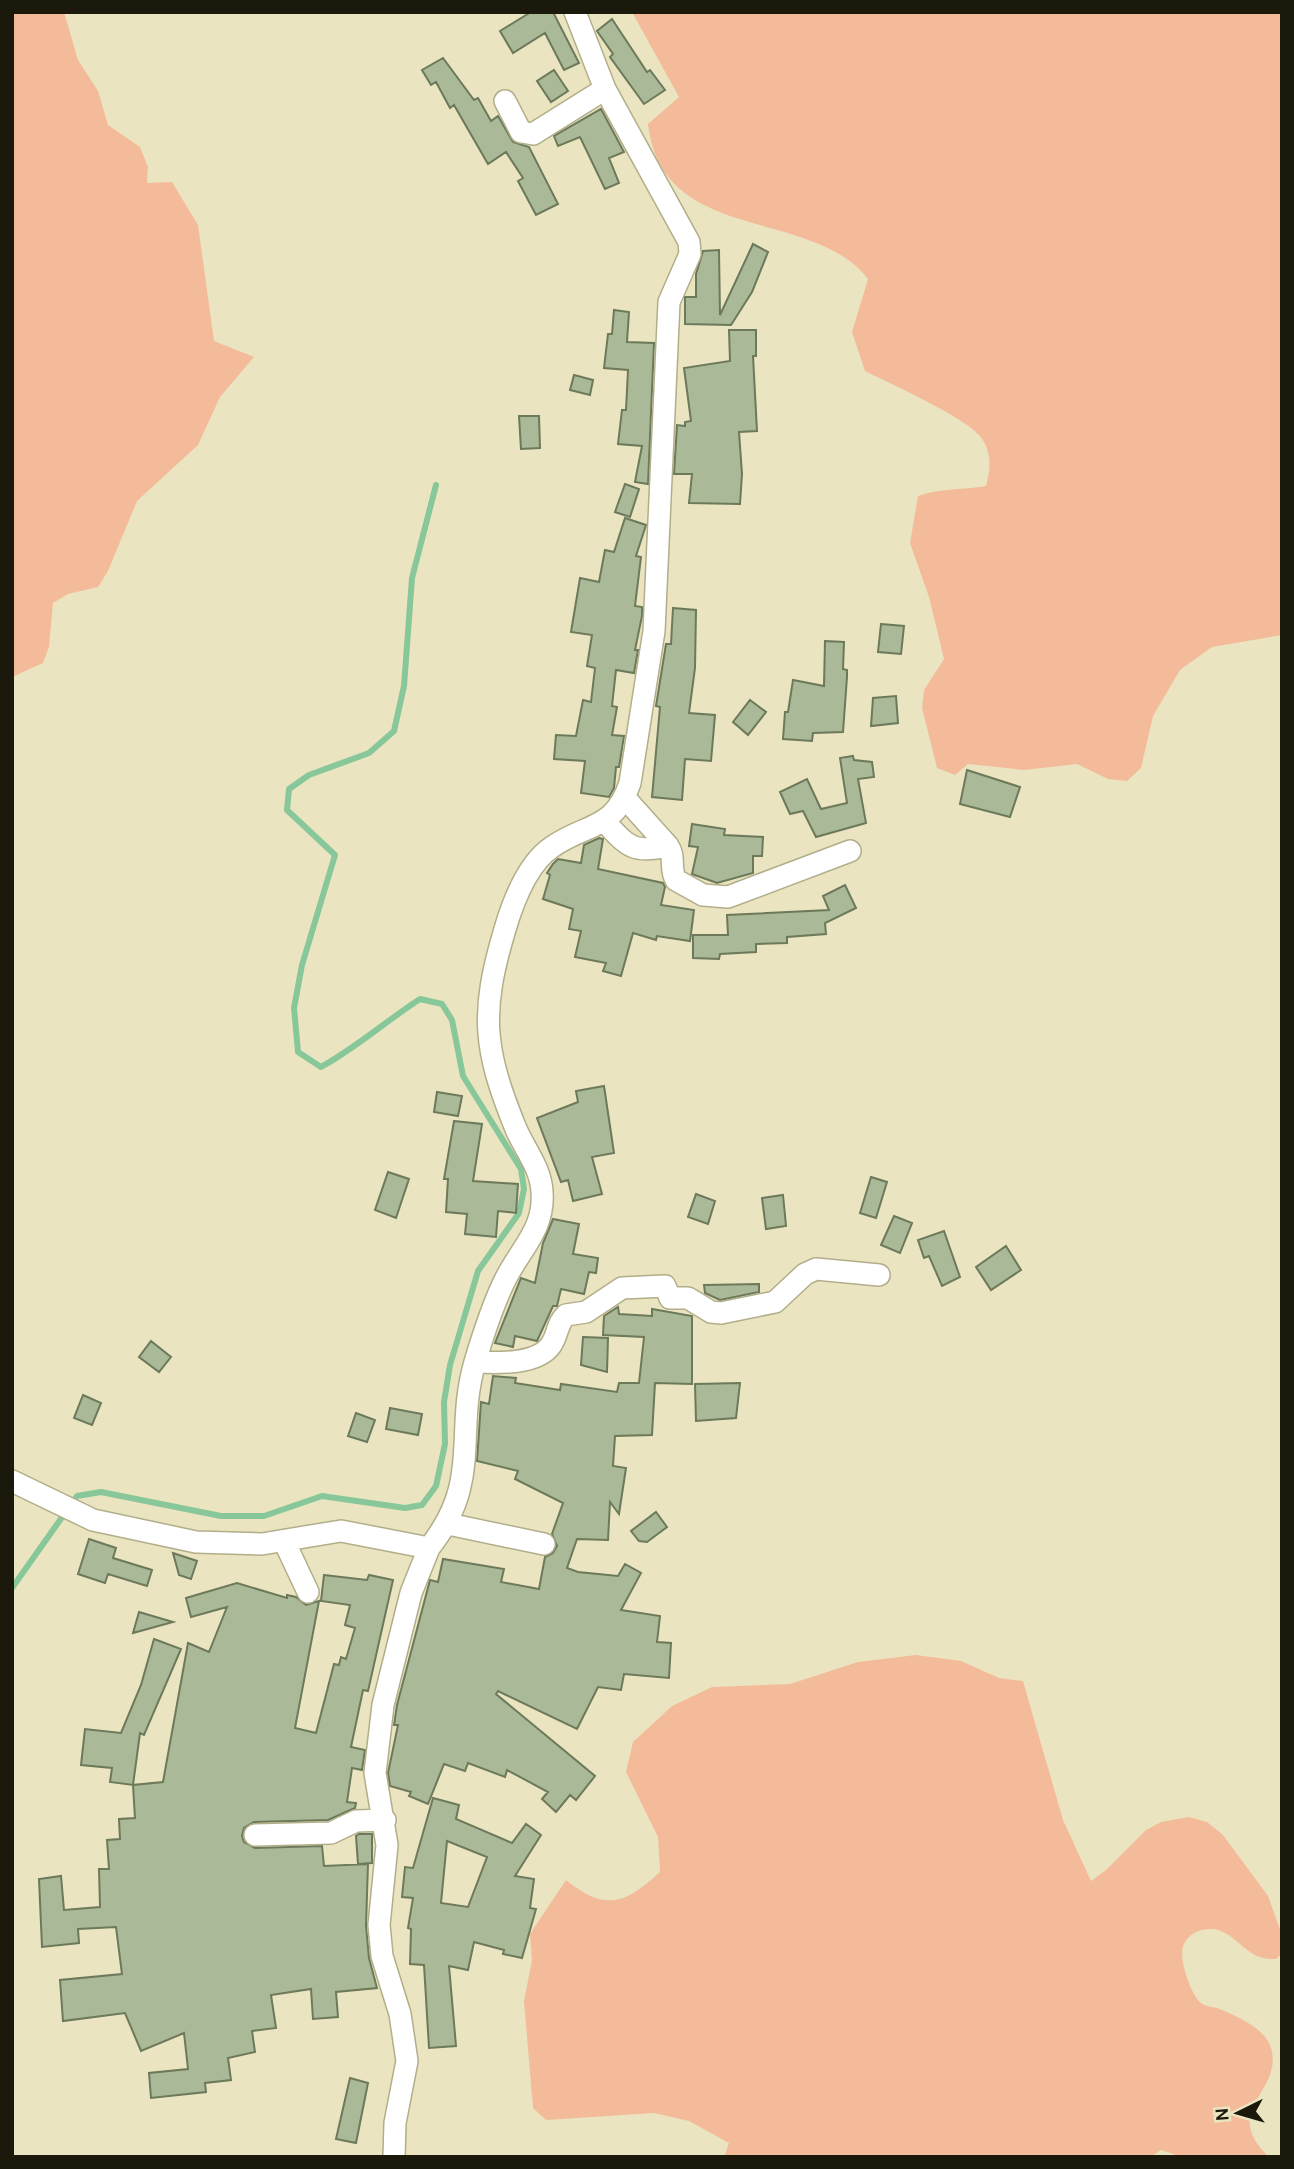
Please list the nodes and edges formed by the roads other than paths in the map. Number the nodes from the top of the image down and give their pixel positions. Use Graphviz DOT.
graph roads {
  1 [pos="575,12"];
  2 [pos="605,89"];
  3 [pos="505,101"];
  4 [pos="625,798"];
  5 [pos="605,822"];
  6 [pos="668,846"];
  7 [pos="850,851"];
  8 [pos="879,1275"];
  9 [pos="475,1362"];
  10 [pos="12,1481"];
  11 [pos="448,1524"];
  12 [pos="284,1541"];
  13 [pos="544,1544"];
  14 [pos="429,1548"];
  15 [pos="308,1592"];
  16 [pos="385,1820"];
  17 [pos="255,1835"];
  18 [pos="394,2157"];
  1 -- 2 [label="street"];
  2 -- 3 [label="street"];
  2 -- 4 [label="street"];
  4 -- 5 [label="street"];
  4 -- 6 [label="street"];
  5 -- 6 [label="street"];
  5 -- 9 [label="street"];
  6 -- 7 [label="street"];
  8 -- 9 [label="street"];
  9 -- 11 [label="street"];
  10 -- 12 [label="street"];
  11 -- 13 [label="street"];
  11 -- 14 [label="street"];
  12 -- 14 [label="street"];
  12 -- 15 [label="street"];
  14 -- 16 [label="street"];
  16 -- 17 [label="street"];
  16 -- 18 [label="street"];
}
